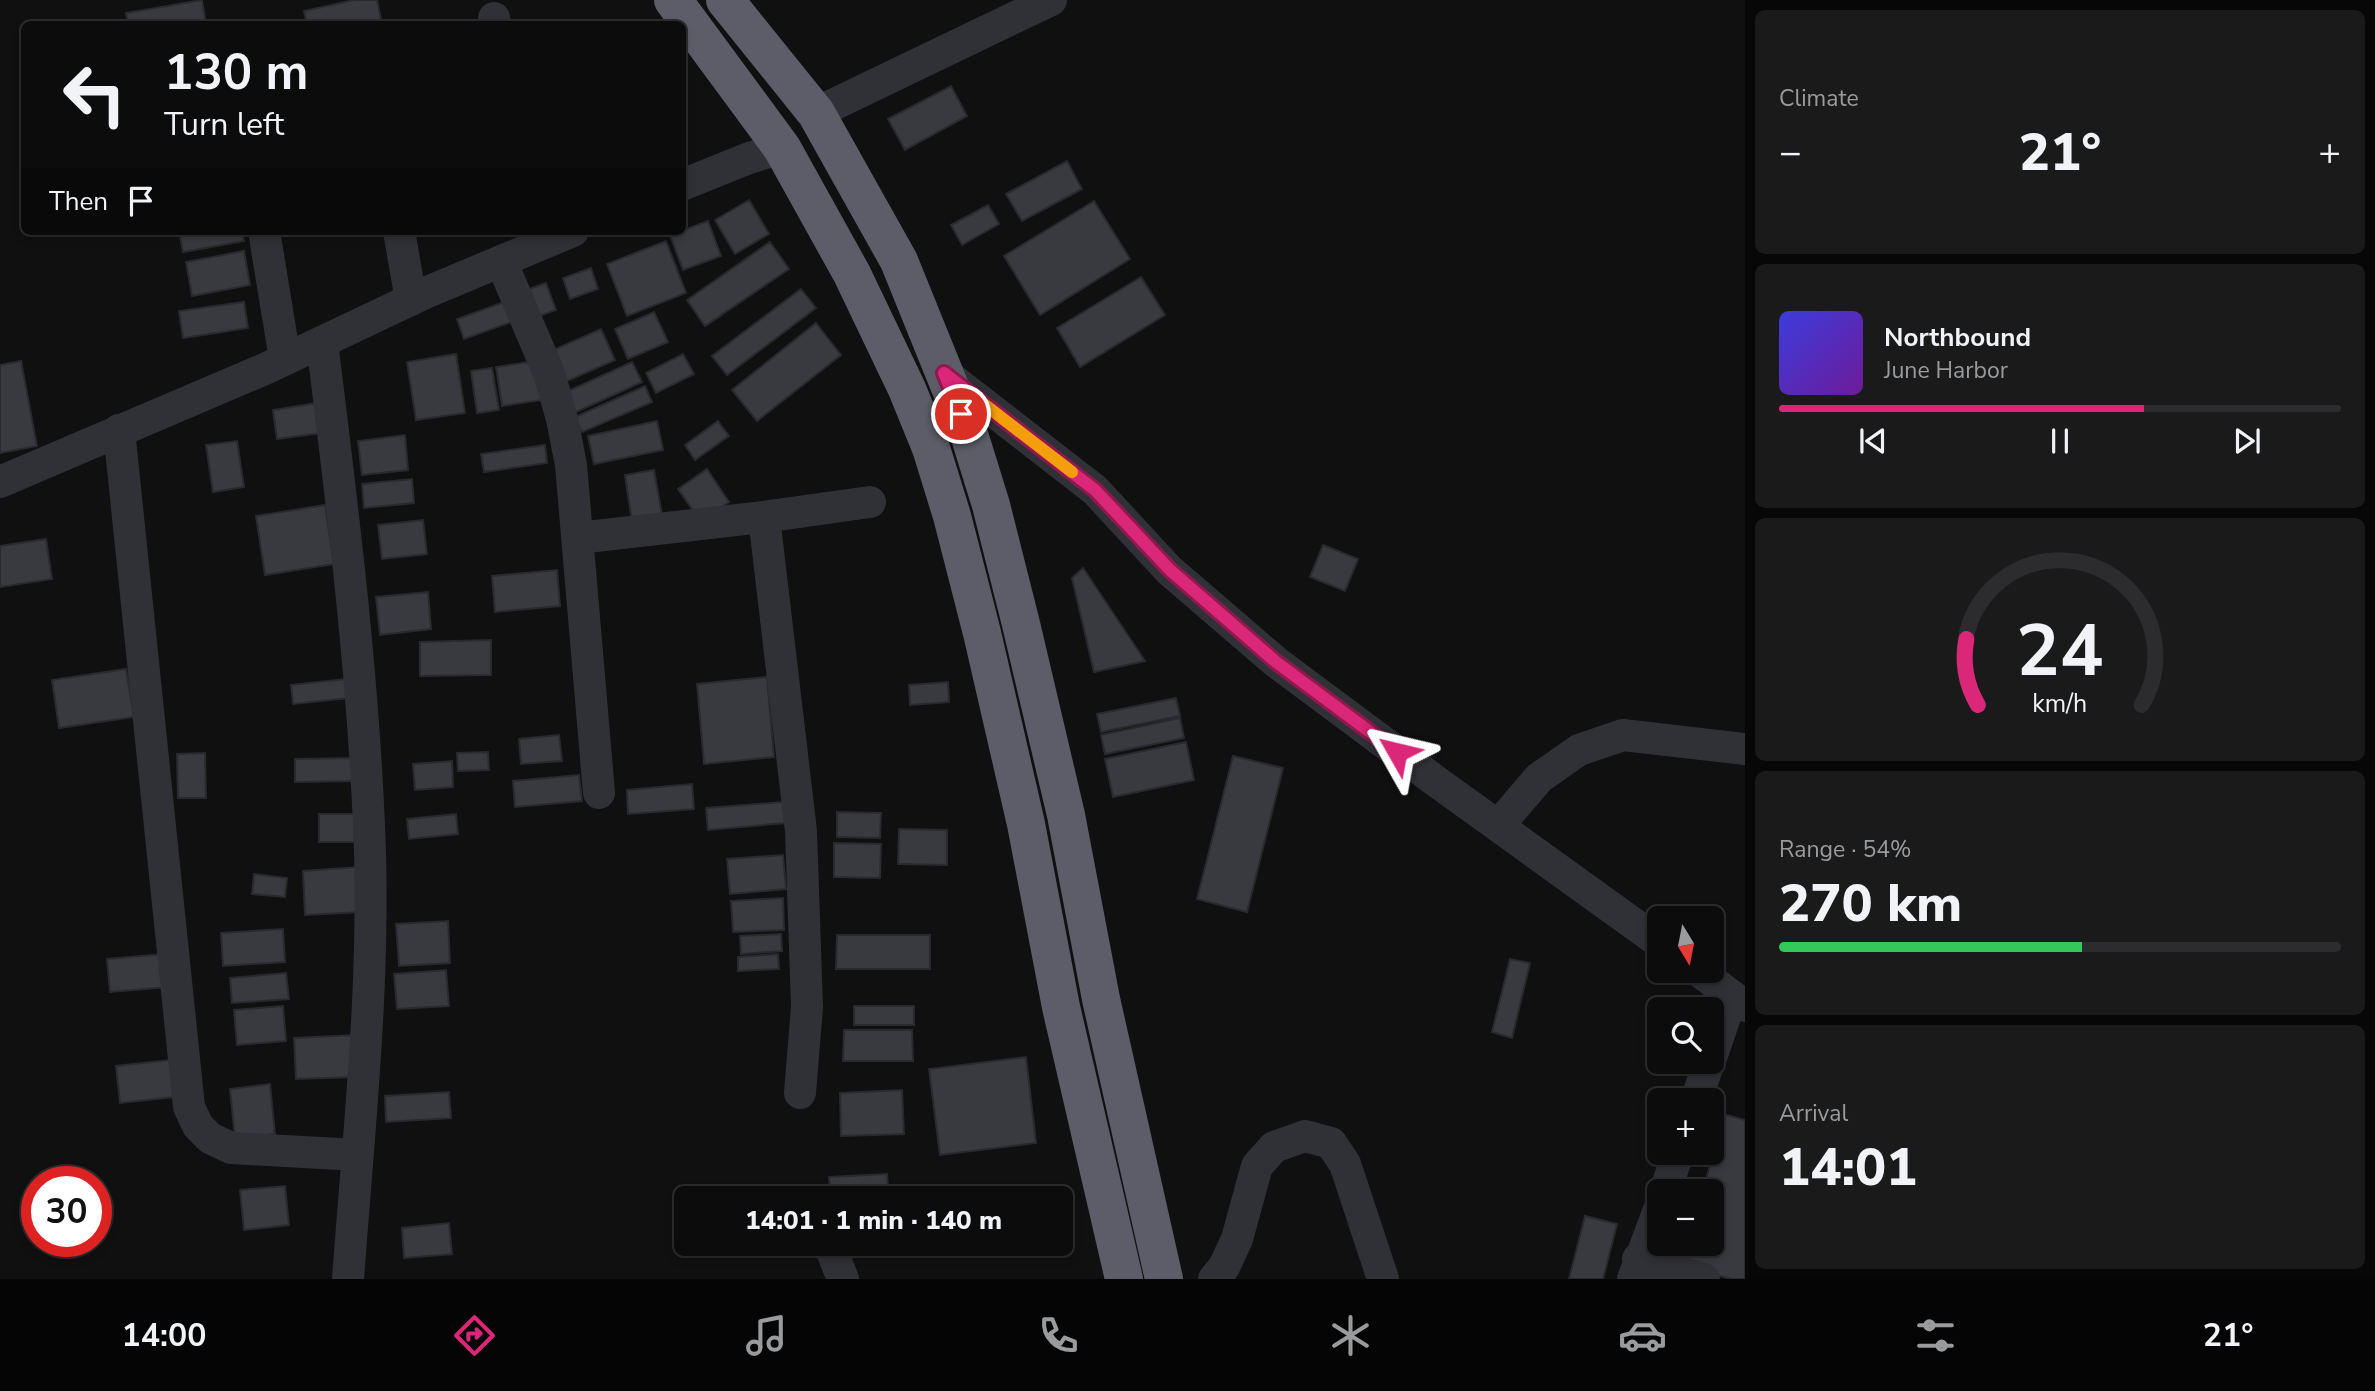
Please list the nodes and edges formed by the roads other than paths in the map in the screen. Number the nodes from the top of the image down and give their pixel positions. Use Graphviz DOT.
graph roads {
  1 [pos="673,0"];
  2 [pos="725,0"];
  3 [pos="1051,0"];
  4 [pos="816,113"];
  5 [pos="782,148"];
  6 [pos="686,183"];
  7 [pos="265,235"];
  8 [pos="400,235"];
  9 [pos="555,235"];
  10 [pos="501,261"];
  11 [pos="411,300"];
  12 [pos="322,342"];
  13 [pos="285,359"];
  14 [pos="944,373"];
  15 [pos="119,430"];
  16 [pos="0,482"];
  17 [pos="870,502"];
  18 [pos="764,517"];
  19 [pos="578,538"];
  20 [pos="1745,749"];
  21 [pos="599,793"];
  22 [pos="1498,826"];
  23 [pos="1647,933"];
  24 [pos="1716,984"];
  25 [pos="1738,1001"];
  26 [pos="1724,1030"];
  27 [pos="800,1093"];
  28 [pos="357,1155"];
  29 [pos="1647,1241"];
  30 [pos="834,1256"];
  31 [pos="1636,1269"];
  32 [pos="348,1279"];
  33 [pos="843,1279"];
  34 [pos="1124,1279"];
  35 [pos="1164,1279"];
  36 [pos="1214,1279"];
  37 [pos="1383,1279"];
  38 [pos="1704,1279"];
  1 -- 5 [label="highway"];
  2 -- 4 [label="highway"];
  3 -- 4 [label="street"];
  4 -- 14 [label="highway"];
  5 -- 6 [label="street"];
  5 -- 34 [label="highway"];
  7 -- 13 [label="street"];
  8 -- 11 [label="street"];
  9 -- 10 [label="street"];
  10 -- 11 [label="street"];
  10 -- 19 [label="street"];
  11 -- 12 [label="street"];
  12 -- 13 [label="street"];
  12 -- 28 [label="street"];
  13 -- 15 [label="street"];
  14 -- 22 [label="street"];
  14 -- 35 [label="highway"];
  15 -- 16 [label="street"];
  15 -- 28 [label="street"];
  17 -- 18 [label="street"];
  18 -- 19 [label="street"];
  18 -- 27 [label="street"];
  19 -- 21 [label="street"];
  20 -- 22 [label="street"];
  22 -- 23 [label="street"];
  24 -- 25 [label="street"];
  25 -- 26 [label="street"];
  28 -- 32 [label="street"];
  29 -- 31 [label="street"];
  30 -- 33 [label="street"];
  31 -- 38 [label="street"];
  36 -- 37 [label="street"];
}
